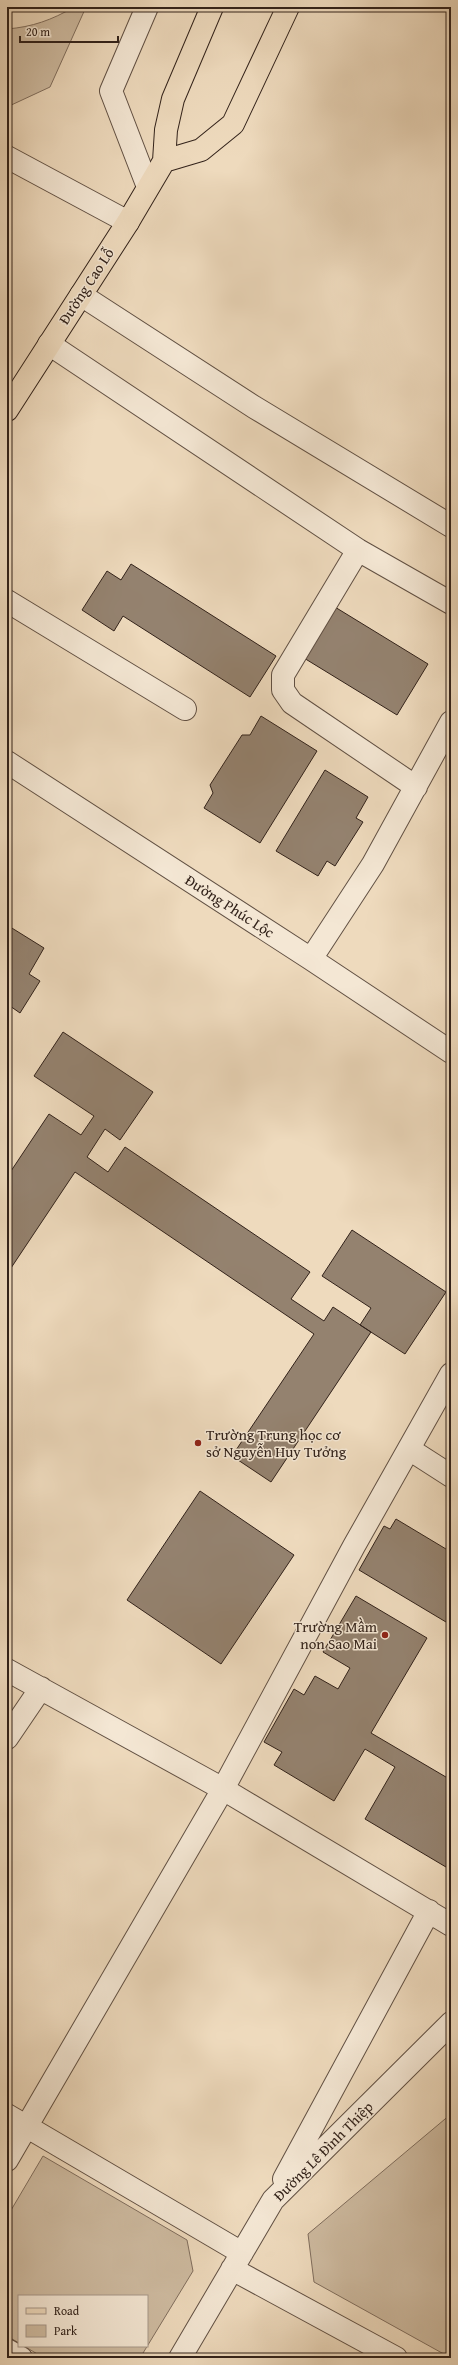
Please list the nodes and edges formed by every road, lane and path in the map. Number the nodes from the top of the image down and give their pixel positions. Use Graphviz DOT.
graph roads {
  1 [pos="147,7"];
  2 [pos="212,7"];
  3 [pos="288,7"];
  4 [pos="292,7"];
  5 [pos="276,35"];
  6 [pos="7,157"];
  7 [pos="164,161"];
  8 [pos="148,187"];
  9 [pos="128,222"];
  10 [pos="81,295"];
  11 [pos="49,344"];
  12 [pos="7,410"];
  13 [pos="451,526"];
  14 [pos="358,550"];
  15 [pos="7,601"];
  16 [pos="451,603"];
  17 [pos="184,709"];
  18 [pos="451,722"];
  19 [pos="9,767"];
  20 [pos="416,787"];
  21 [pos="311,959"];
  22 [pos="451,1052"];
  23 [pos="451,1374"];
  24 [pos="409,1449"];
  25 [pos="451,1476"];
  26 [pos="7,1670"];
  27 [pos="41,1688"];
  28 [pos="7,1738"];
  29 [pos="223,1789"];
  30 [pos="429,1911"];
  31 [pos="451,1925"];
  32 [pos="451,2023"];
  33 [pos="7,2115"];
  34 [pos="26,2126"];
  35 [pos="7,2160"];
  36 [pos="273,2200"];
  37 [pos="237,2261"];
  38 [pos="7,2350"];
  39 [pos="21,2358"];
  40 [pos="180,2358"];
  41 [pos="396,2358"];
  1 -- 8 [label="street"];
  2 -- 7 [label="main road, Đường Cao Lỗ"];
  3 -- 5 [label="main road"];
  4 -- 5 [label="street"];
  5 -- 7 [label="main road"];
  6 -- 9 [label="street"];
  7 -- 8 [label="main road, Đường Cao Lỗ"];
  8 -- 9 [label="main road, Đường Cao Lỗ"];
  9 -- 10 [label="main road, Đường Cao Lỗ"];
  10 -- 11 [label="main road, Đường Cao Lỗ"];
  10 -- 13 [label="street"];
  11 -- 12 [label="main road, Đường Cao Lỗ"];
  11 -- 14 [label="street"];
  14 -- 16 [label="street"];
  14 -- 20 [label="street"];
  15 -- 17 [label="street"];
  18 -- 20 [label="street"];
  19 -- 21 [label="street, Đường Phúc Lộc"];
  20 -- 21 [label="street"];
  21 -- 22 [label="street, Đường Phúc Lộc"];
  23 -- 24 [label="street"];
  24 -- 25 [label="street"];
  24 -- 29 [label="street"];
  26 -- 27 [label="street"];
  27 -- 28 [label="street"];
  27 -- 29 [label="street"];
  29 -- 30 [label="street"];
  29 -- 34 [label="street"];
  30 -- 31 [label="street"];
  30 -- 36 [label="street"];
  32 -- 36 [label="street, Đường Lê Đình Thiệp"];
  33 -- 34 [label="street"];
  34 -- 35 [label="street"];
  34 -- 37 [label="street"];
  36 -- 37 [label="street, Đường Lê Đình Thiệp"];
  37 -- 40 [label="street, Đường Lê Đình Thiệp"];
  37 -- 41 [label="street"];
  38 -- 39 [label="street"];
}
